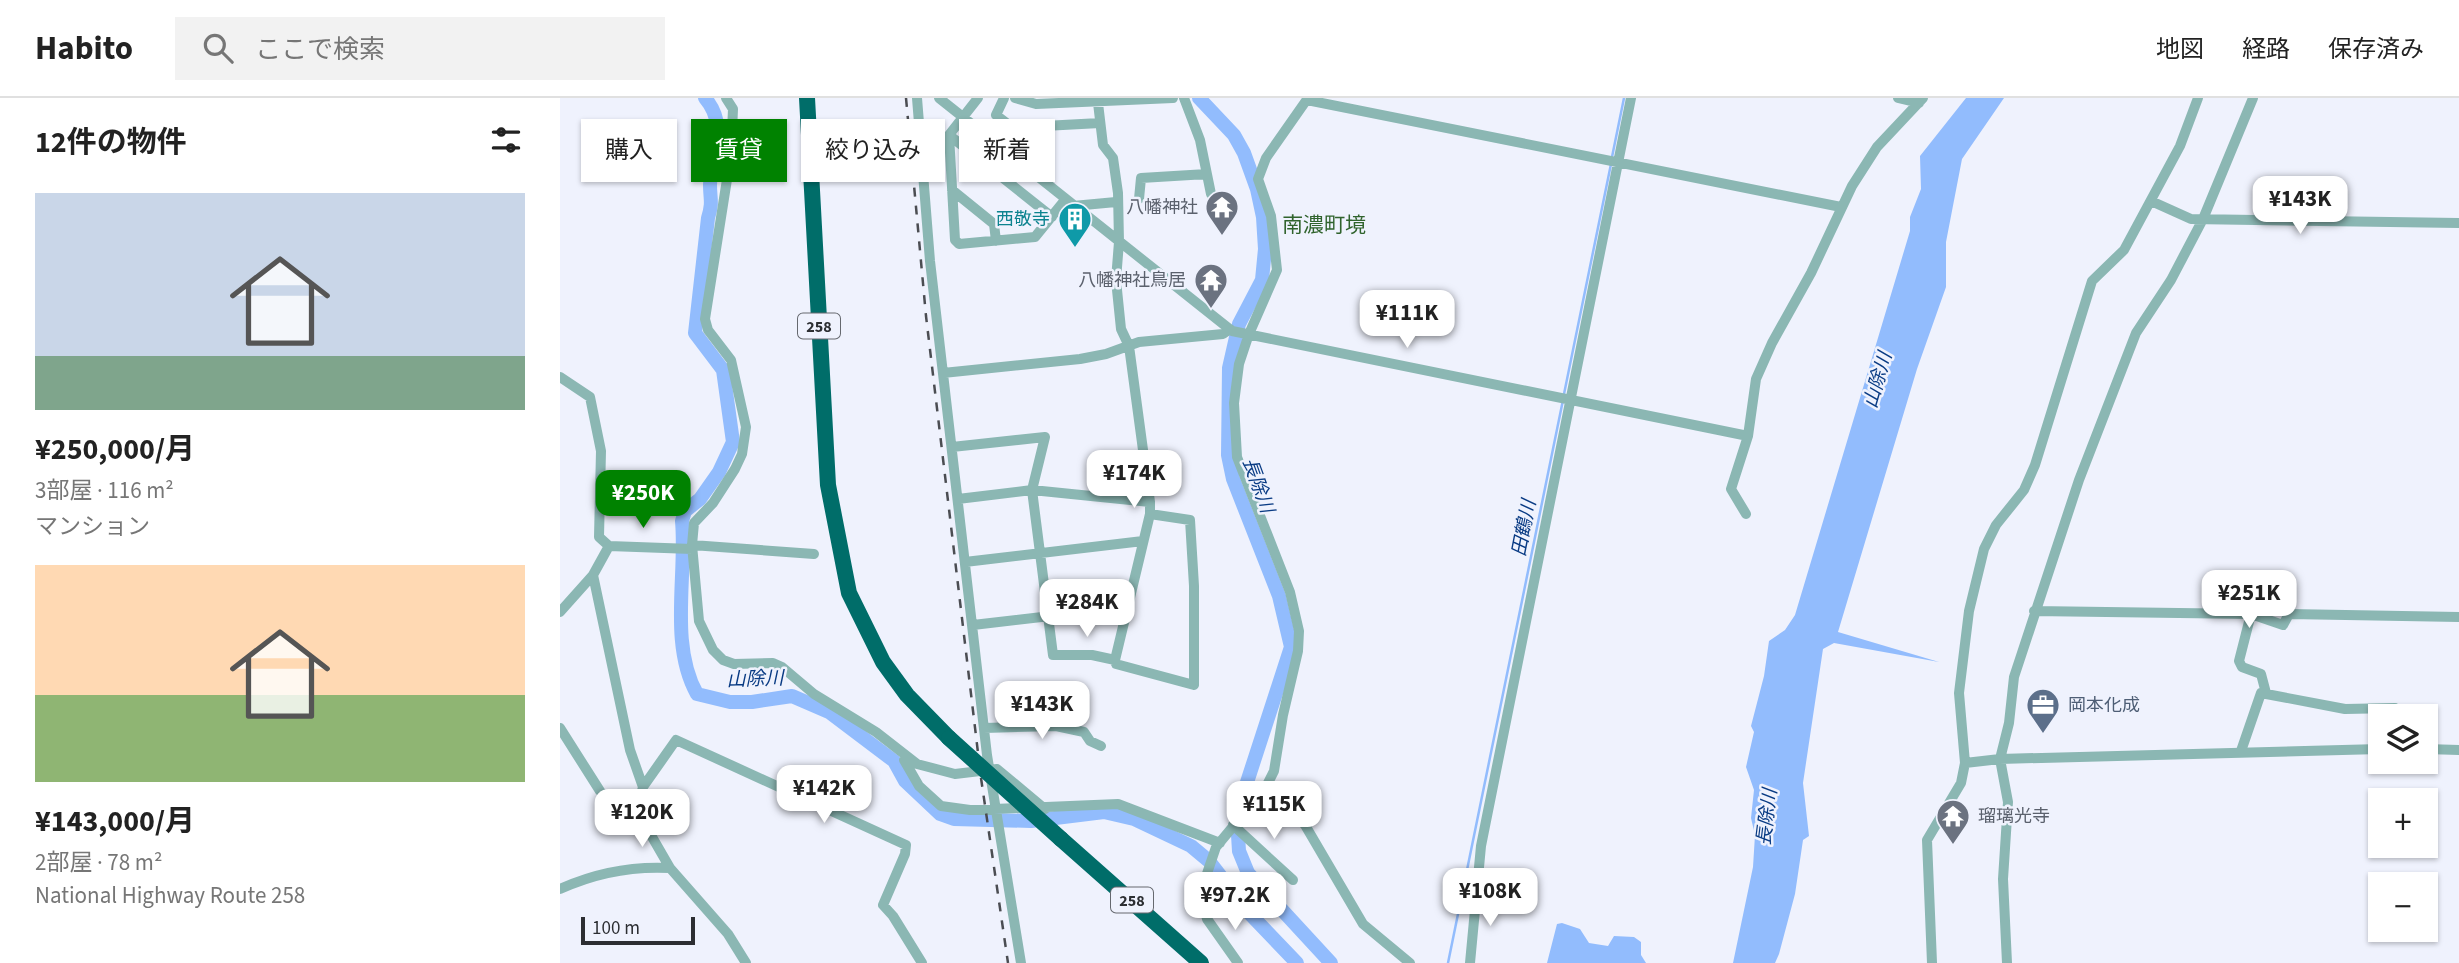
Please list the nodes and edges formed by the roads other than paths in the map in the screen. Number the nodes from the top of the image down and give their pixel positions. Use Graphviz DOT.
graph roads {
  1 [pos="726,98"];
  2 [pos="807,98"];
  3 [pos="917,98"];
  4 [pos="939,98"];
  5 [pos="978,98"];
  6 [pos="1004,98"];
  7 [pos="1015,98"];
  8 [pos="1173,98"];
  9 [pos="1184,98"];
  10 [pos="1631,98"];
  11 [pos="1898,98"];
  12 [pos="2198,98"];
  13 [pos="2253,98"];
  14 [pos="1307,99"];
  15 [pos="1921,100"];
  16 [pos="1098,103"];
  17 [pos="962,117"];
  18 [pos="1100,123"];
  19 [pos="949,135"];
  20 [pos="1614,160"];
  21 [pos="1207,174"];
  22 [pos="952,190"];
  23 [pos="1211,194"];
  24 [pos="1139,200"];
  25 [pos="2151,201"];
  26 [pos="1116,202"];
  27 [pos="1069,203"];
  28 [pos="1841,207"];
  29 [pos="1052,217"];
  30 [pos="2203,219"];
  31 [pos="2459,223"];
  32 [pos="996,241"];
  33 [pos="1119,242"];
  34 [pos="1239,332"];
  35 [pos="1129,346"];
  36 [pos="943,373"];
  37 [pos="560,377"];
  38 [pos="1566,398"];
  39 [pos="1748,436"];
  40 [pos="952,447"];
  41 [pos="1032,490"];
  42 [pos="958,499"];
  43 [pos="1150,508"];
  44 [pos="1746,514"];
  45 [pos="1143,541"];
  46 [pos="609,545"];
  47 [pos="692,547"];
  48 [pos="1041,552"];
  49 [pos="814,554"];
  50 [pos="965,562"];
  51 [pos="593,575"];
  52 [pos="1128,607"];
  53 [pos="2034,611"];
  54 [pos="560,612"];
  55 [pos="2251,614"];
  56 [pos="1049,617"];
  57 [pos="2459,617"];
  58 [pos="973,625"];
  59 [pos="1115,660"];
  60 [pos="2266,694"];
  61 [pos="2368,709"];
  62 [pos="560,728"];
  63 [pos="984,728"];
  64 [pos="893,746"];
  65 [pos="1101,746"];
  66 [pos="2368,749"];
  67 [pos="2438,749"];
  68 [pos="2459,750"];
  69 [pos="2241,751"];
  70 [pos="2000,759"];
  71 [pos="1965,763"];
  72 [pos="990,770"];
  73 [pos="643,787"];
  74 [pos="1266,787"];
  75 [pos="1045,809"];
  76 [pos="636,814"];
  77 [pos="996,816"];
  78 [pos="1233,825"];
  79 [pos="1218,845"];
  80 [pos="670,868"];
  81 [pos="1293,880"];
  82 [pos="560,889"];
  83 [pos="920,962"];
  84 [pos="746,963"];
  85 [pos="1021,963"];
  86 [pos="1201,963"];
  87 [pos="1238,963"];
  88 [pos="1410,963"];
  89 [pos="1470,963"];
  90 [pos="1932,963"];
  91 [pos="2007,963"];
  1 -- 47 [label="street"];
  2 -- 86 [label="highway, 258, bridge"];
  3 -- 36 [label="street"];
  4 -- 17 [label="street"];
  5 -- 17 [label="street"];
  6 -- 18 [label="street"];
  7 -- 16 [label="street"];
  8 -- 16 [label="street"];
  9 -- 21 [label="street"];
  10 -- 20 [label="street"];
  11 -- 15 [label="street"];
  12 -- 25 [label="street"];
  13 -- 30 [label="street"];
  14 -- 20 [label="street"];
  14 -- 34 [label="street"];
  15 -- 28 [label="street"];
  16 -- 18 [label="street"];
  17 -- 19 [label="street"];
  17 -- 27 [label="street"];
  18 -- 26 [label="street"];
  19 -- 22 [label="street"];
  19 -- 29 [label="street"];
  20 -- 28 [label="street"];
  20 -- 38 [label="street"];
  21 -- 23 [label="street"];
  21 -- 24 [label="street"];
  22 -- 32 [label="street"];
  22 -- 32 [label="street"];
  25 -- 30 [label="street"];
  25 -- 71 [label="street"];
  26 -- 27 [label="street"];
  26 -- 33 [label="street"];
  27 -- 29 [label="street"];
  27 -- 33 [label="street"];
  28 -- 39 [label="street"];
  29 -- 32 [label="street"];
  30 -- 31 [label="street"];
  30 -- 53 [label="street"];
  33 -- 34 [label="street"];
  33 -- 35 [label="street"];
  34 -- 35 [label="street"];
  34 -- 38 [label="street"];
  34 -- 74 [label="street"];
  35 -- 36 [label="street"];
  35 -- 43 [label="street"];
  36 -- 40 [label="street"];
  37 -- 46 [label="street"];
  38 -- 39 [label="street"];
  38 -- 89 [label="street"];
  39 -- 44 [label="street"];
  40 -- 41 [label="street"];
  40 -- 42 [label="street"];
  41 -- 42 [label="street"];
  41 -- 43 [label="street"];
  41 -- 48 [label="street"];
  42 -- 50 [label="street"];
  43 -- 45 [label="street"];
  43 -- 59 [label="street"];
  45 -- 48 [label="street"];
  45 -- 52 [label="street"];
  46 -- 47 [label="street"];
  46 -- 51 [label="street"];
  47 -- 49 [label="street"];
  47 -- 64 [label="street"];
  48 -- 50 [label="street"];
  48 -- 56 [label="street"];
  50 -- 58 [label="street"];
  51 -- 54 [label="street"];
  51 -- 73 [label="street"];
  52 -- 56 [label="street"];
  52 -- 59 [label="street"];
  53 -- 55 [label="street"];
  53 -- 70 [label="street"];
  55 -- 57 [label="street"];
  55 -- 60 [label="street"];
  56 -- 58 [label="street"];
  56 -- 59 [label="street"];
  58 -- 63 [label="street"];
  60 -- 61 [label="street"];
  60 -- 69 [label="street"];
  62 -- 76 [label="street"];
  63 -- 65 [label="street"];
  63 -- 72 [label="street"];
  64 -- 72 [label="street"];
  64 -- 77 [label="street"];
  66 -- 69 [label="street"];
  67 -- 68 [label="street"];
  69 -- 70 [label="street"];
  70 -- 71 [label="street"];
  70 -- 91 [label="street"];
  71 -- 90 [label="street"];
  72 -- 75 [label="street"];
  72 -- 77 [label="street"];
  73 -- 76 [label="street"];
  73 -- 83 [label="street"];
  74 -- 78 [label="street"];
  74 -- 88 [label="street"];
  75 -- 77 [label="street"];
  75 -- 79 [label="street"];
  76 -- 80 [label="street"];
  77 -- 85 [label="street"];
  78 -- 79 [label="street"];
  78 -- 81 [label="street"];
  79 -- 87 [label="street"];
  80 -- 82 [label="street"];
  80 -- 84 [label="street"];
}
